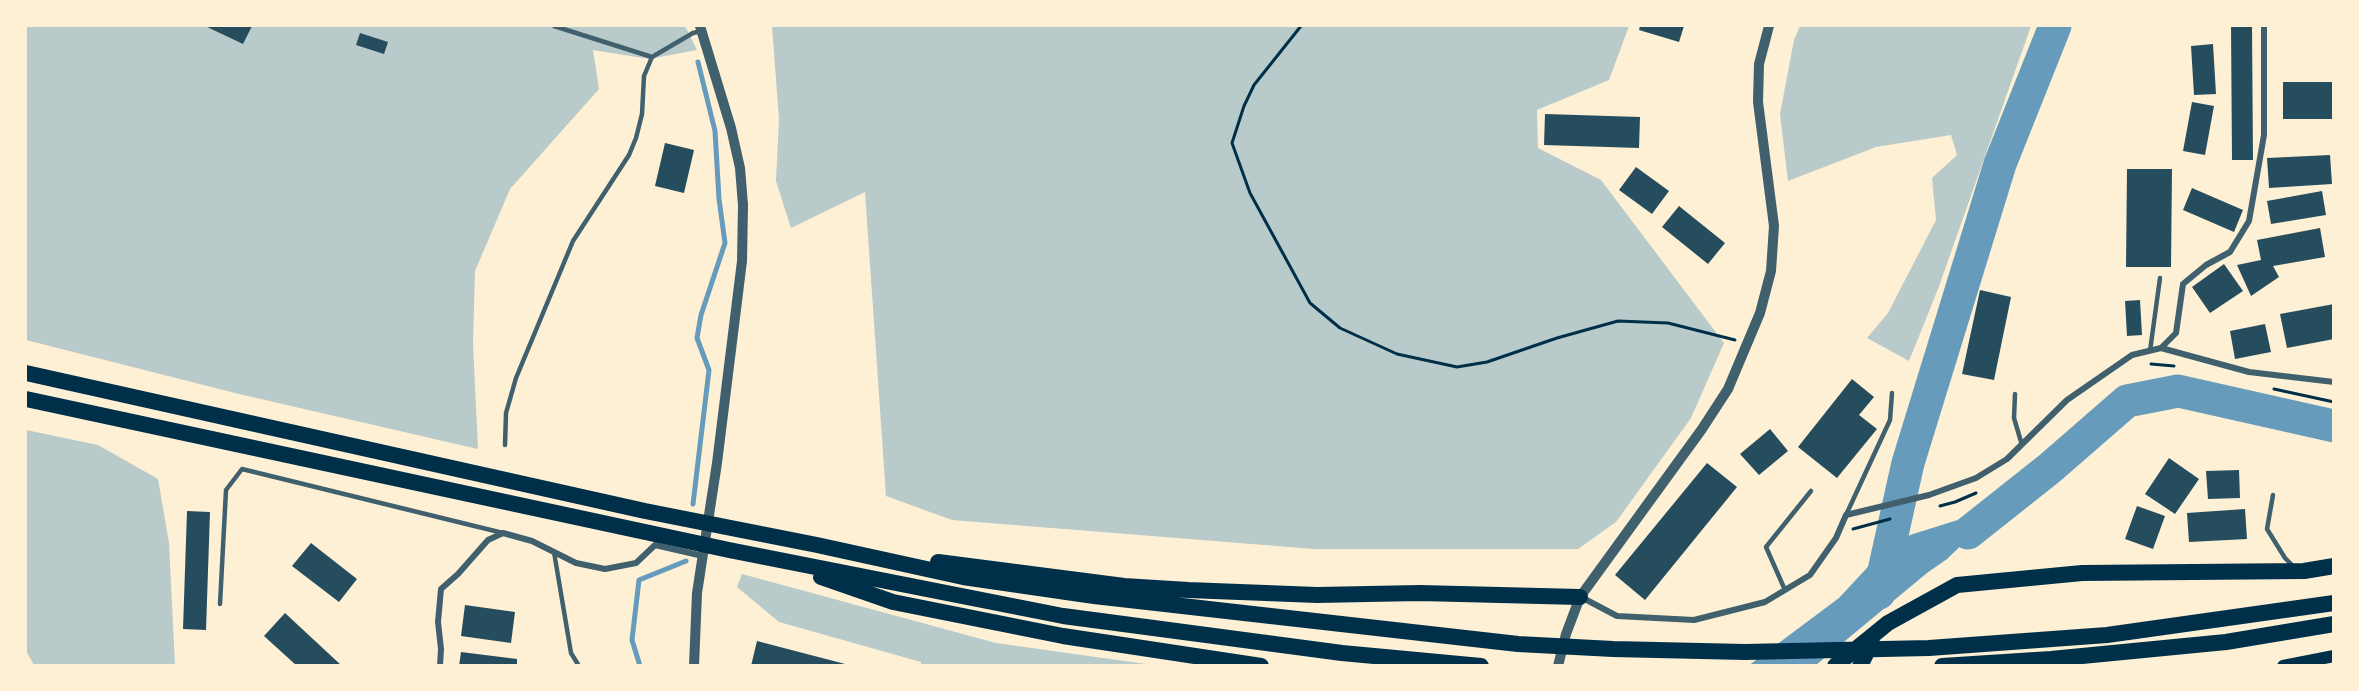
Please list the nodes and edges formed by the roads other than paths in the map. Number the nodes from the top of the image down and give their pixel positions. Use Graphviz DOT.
graph roads {
  1 [pos="554,26"];
  2 [pos="1769,26"];
  3 [pos="2264,26"];
  4 [pos="701,28"];
  5 [pos="652,57"];
  6 [pos="2160,278"];
  7 [pos="2161,348"];
  8 [pos="2150,351"];
  9 [pos="26,373"];
  10 [pos="2334,382"];
  11 [pos="1892,393"];
  12 [pos="2015,394"];
  13 [pos="26,399"];
  14 [pos="504,445"];
  15 [pos="2022,445"];
  16 [pos="1811,492"];
  17 [pos="2273,495"];
  18 [pos="1847,515"];
  19 [pos="503,533"];
  20 [pos="817,545"];
  21 [pos="554,552"];
  22 [pos="704,556"];
  23 [pos="766,558"];
  24 [pos="2334,566"];
  25 [pos="2298,571"];
  26 [pos="1785,590"];
  27 [pos="1580,597"];
  28 [pos="2334,603"];
  29 [pos="220,604"];
  30 [pos="2334,624"];
  31 [pos="1879,631"];
  32 [pos="2334,656"];
  33 [pos="440,666"];
  34 [pos="579,666"];
  35 [pos="694,666"];
  36 [pos="1261,666"];
  37 [pos="1481,666"];
  38 [pos="1558,666"];
  39 [pos="1834,666"];
  40 [pos="1860,666"];
  41 [pos="1942,666"];
  42 [pos="2283,666"];
  1 -- 5 [label="lane"];
  2 -- 27 [label="street"];
  3 -- 7 [label="street"];
  4 -- 5 [label="lane"];
  4 -- 22 [label="street"];
  5 -- 14 [label="lane"];
  6 -- 8 [label="lane"];
  7 -- 8 [label="street"];
  7 -- 10 [label="street"];
  8 -- 15 [label="street"];
  9 -- 20 [label="highway"];
  11 -- 18 [label="lane"];
  12 -- 15 [label="lane"];
  13 -- 23 [label="highway"];
  15 -- 18 [label="street"];
  16 -- 26 [label="lane"];
  17 -- 25 [label="lane"];
  18 -- 26 [label="street"];
  19 -- 21 [label="street"];
  19 -- 29 [label="lane"];
  19 -- 33 [label="street"];
  20 -- 27 [label="highway"];
  20 -- 28 [label="highway"];
  21 -- 22 [label="street"];
  21 -- 34 [label="lane"];
  22 -- 35 [label="street"];
  23 -- 36 [label="highway"];
  23 -- 37 [label="highway"];
  24 -- 25 [label="highway"];
  25 -- 31 [label="highway"];
  26 -- 27 [label="street"];
  27 -- 38 [label="street"];
  30 -- 41 [label="highway"];
  31 -- 39 [label="highway"];
  31 -- 40 [label="highway"];
  32 -- 42 [label="main road"];
}
